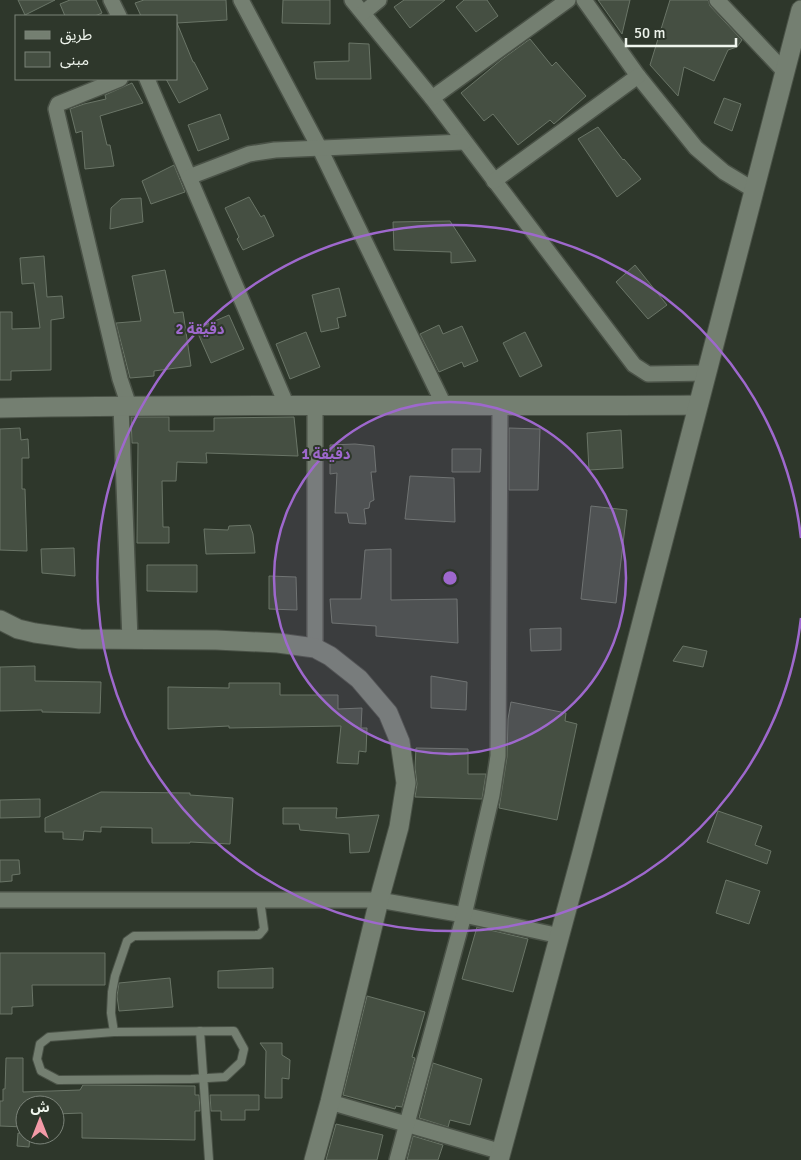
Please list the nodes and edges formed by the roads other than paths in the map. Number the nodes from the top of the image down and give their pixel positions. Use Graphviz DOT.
graph roads {
  1 [pos="111,0"];
  2 [pos="242,0"];
  3 [pos="352,0"];
  4 [pos="379,0"];
  5 [pos="568,0"];
  6 [pos="584,0"];
  7 [pos="716,0"];
  8 [pos="801,10"];
  9 [pos="363,13"];
  10 [pos="118,15"];
  11 [pos="785,72"];
  12 [pos="638,76"];
  13 [pos="118,80"];
  14 [pos="147,80"];
  15 [pos="432,98"];
  16 [pos="464,142"];
  17 [pos="320,149"];
  18 [pos="189,177"];
  19 [pos="494,182"];
  20 [pos="754,190"];
  21 [pos="707,373"];
  22 [pos="444,405"];
  23 [pos="698,405"];
  24 [pos="125,406"];
  25 [pos="287,406"];
  26 [pos="315,406"];
  27 [pos="500,407"];
  28 [pos="0,408"];
  29 [pos="0,621"];
  30 [pos="130,640"];
  31 [pos="315,648"];
  32 [pos="0,900"];
  33 [pos="260,900"];
  34 [pos="379,900"];
  35 [pos="464,915"];
  36 [pos="560,936"];
  37 [pos="200,1031"];
  38 [pos="114,1032"];
  39 [pos="202,1078"];
  40 [pos="330,1102"];
  41 [pos="406,1124"];
  42 [pos="500,1156"];
  43 [pos="208,1160"];
  44 [pos="314,1160"];
  45 [pos="397,1160"];
  1 -- 10 [label="street"];
  2 -- 17 [label="street"];
  3 -- 9 [label="street"];
  4 -- 9 [label="street"];
  5 -- 15 [label="street"];
  6 -- 12 [label="street"];
  7 -- 11 [label="street"];
  8 -- 11 [label="street"];
  9 -- 15 [label="street"];
  11 -- 20 [label="street"];
  12 -- 19 [label="street"];
  12 -- 20 [label="street"];
  13 -- 24 [label="street"];
  14 -- 18 [label="street"];
  15 -- 16 [label="street"];
  16 -- 17 [label="street"];
  16 -- 19 [label="street"];
  17 -- 18 [label="street"];
  17 -- 22 [label="street"];
  18 -- 25 [label="street"];
  19 -- 21 [label="street"];
  20 -- 21 [label="street"];
  21 -- 23 [label="street"];
  22 -- 26 [label="street"];
  22 -- 27 [label="street"];
  23 -- 27 [label="street"];
  23 -- 36 [label="street"];
  24 -- 25 [label="street"];
  24 -- 28 [label="street"];
  24 -- 30 [label="street"];
  25 -- 26 [label="street"];
  26 -- 31 [label="street"];
  27 -- 35 [label="street"];
  29 -- 30 [label="street"];
  30 -- 31 [label="street"];
  31 -- 34 [label="street"];
  32 -- 33 [label="street"];
  33 -- 34 [label="street"];
  33 -- 38 [label="lane"];
  34 -- 35 [label="street"];
  34 -- 40 [label="street"];
  35 -- 36 [label="street"];
  35 -- 41 [label="street"];
  36 -- 42 [label="street"];
  37 -- 38 [label="lane"];
  37 -- 39 [label="lane"];
  37 -- 39 [label="lane"];
  38 -- 39 [label="lane"];
  39 -- 43 [label="lane"];
  40 -- 41 [label="street"];
  40 -- 44 [label="street"];
  41 -- 42 [label="street"];
  41 -- 45 [label="street"];
}
